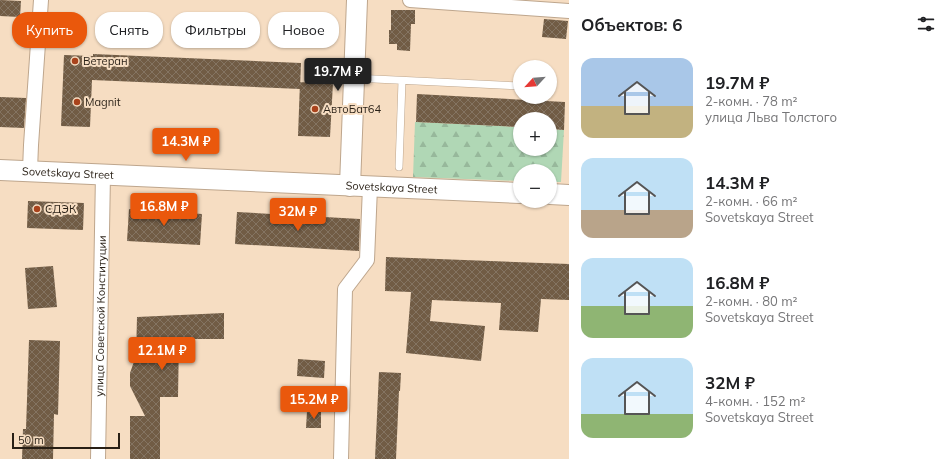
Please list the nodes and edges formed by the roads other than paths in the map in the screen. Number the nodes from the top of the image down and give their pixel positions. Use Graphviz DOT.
graph roads {
  1 [pos="41,0"];
  2 [pos="357,0"];
  3 [pos="410,0"];
  4 [pos="569,11"];
  5 [pos="333,77"];
  6 [pos="354,79"];
  7 [pos="402,81"];
  8 [pos="513,86"];
  9 [pos="399,167"];
  10 [pos="0,170"];
  11 [pos="30,170"];
  12 [pos="103,174"];
  13 [pos="350,186"];
  14 [pos="370,187"];
  15 [pos="513,193"];
  16 [pos="557,194"];
  17 [pos="569,195"];
  18 [pos="98,459"];
  19 [pos="341,459"];
  1 -- 11 [label="street"];
  2 -- 6 [label="main road"];
  3 -- 4 [label="street"];
  5 -- 6 [label="lane"];
  6 -- 7 [label="lane"];
  6 -- 13 [label="main road"];
  7 -- 8 [label="lane"];
  7 -- 9 [label="lane"];
  10 -- 11 [label="main road, Sovetskaya Street"];
  11 -- 12 [label="main road, Sovetskaya Street"];
  12 -- 13 [label="main road, Sovetskaya Street"];
  12 -- 18 [label="street, улица Советской Конституции"];
  13 -- 14 [label="main road, Sovetskaya Street"];
  14 -- 15 [label="main road, Sovetskaya Street"];
  14 -- 19 [label="street"];
  16 -- 17 [label="main road"];
}
